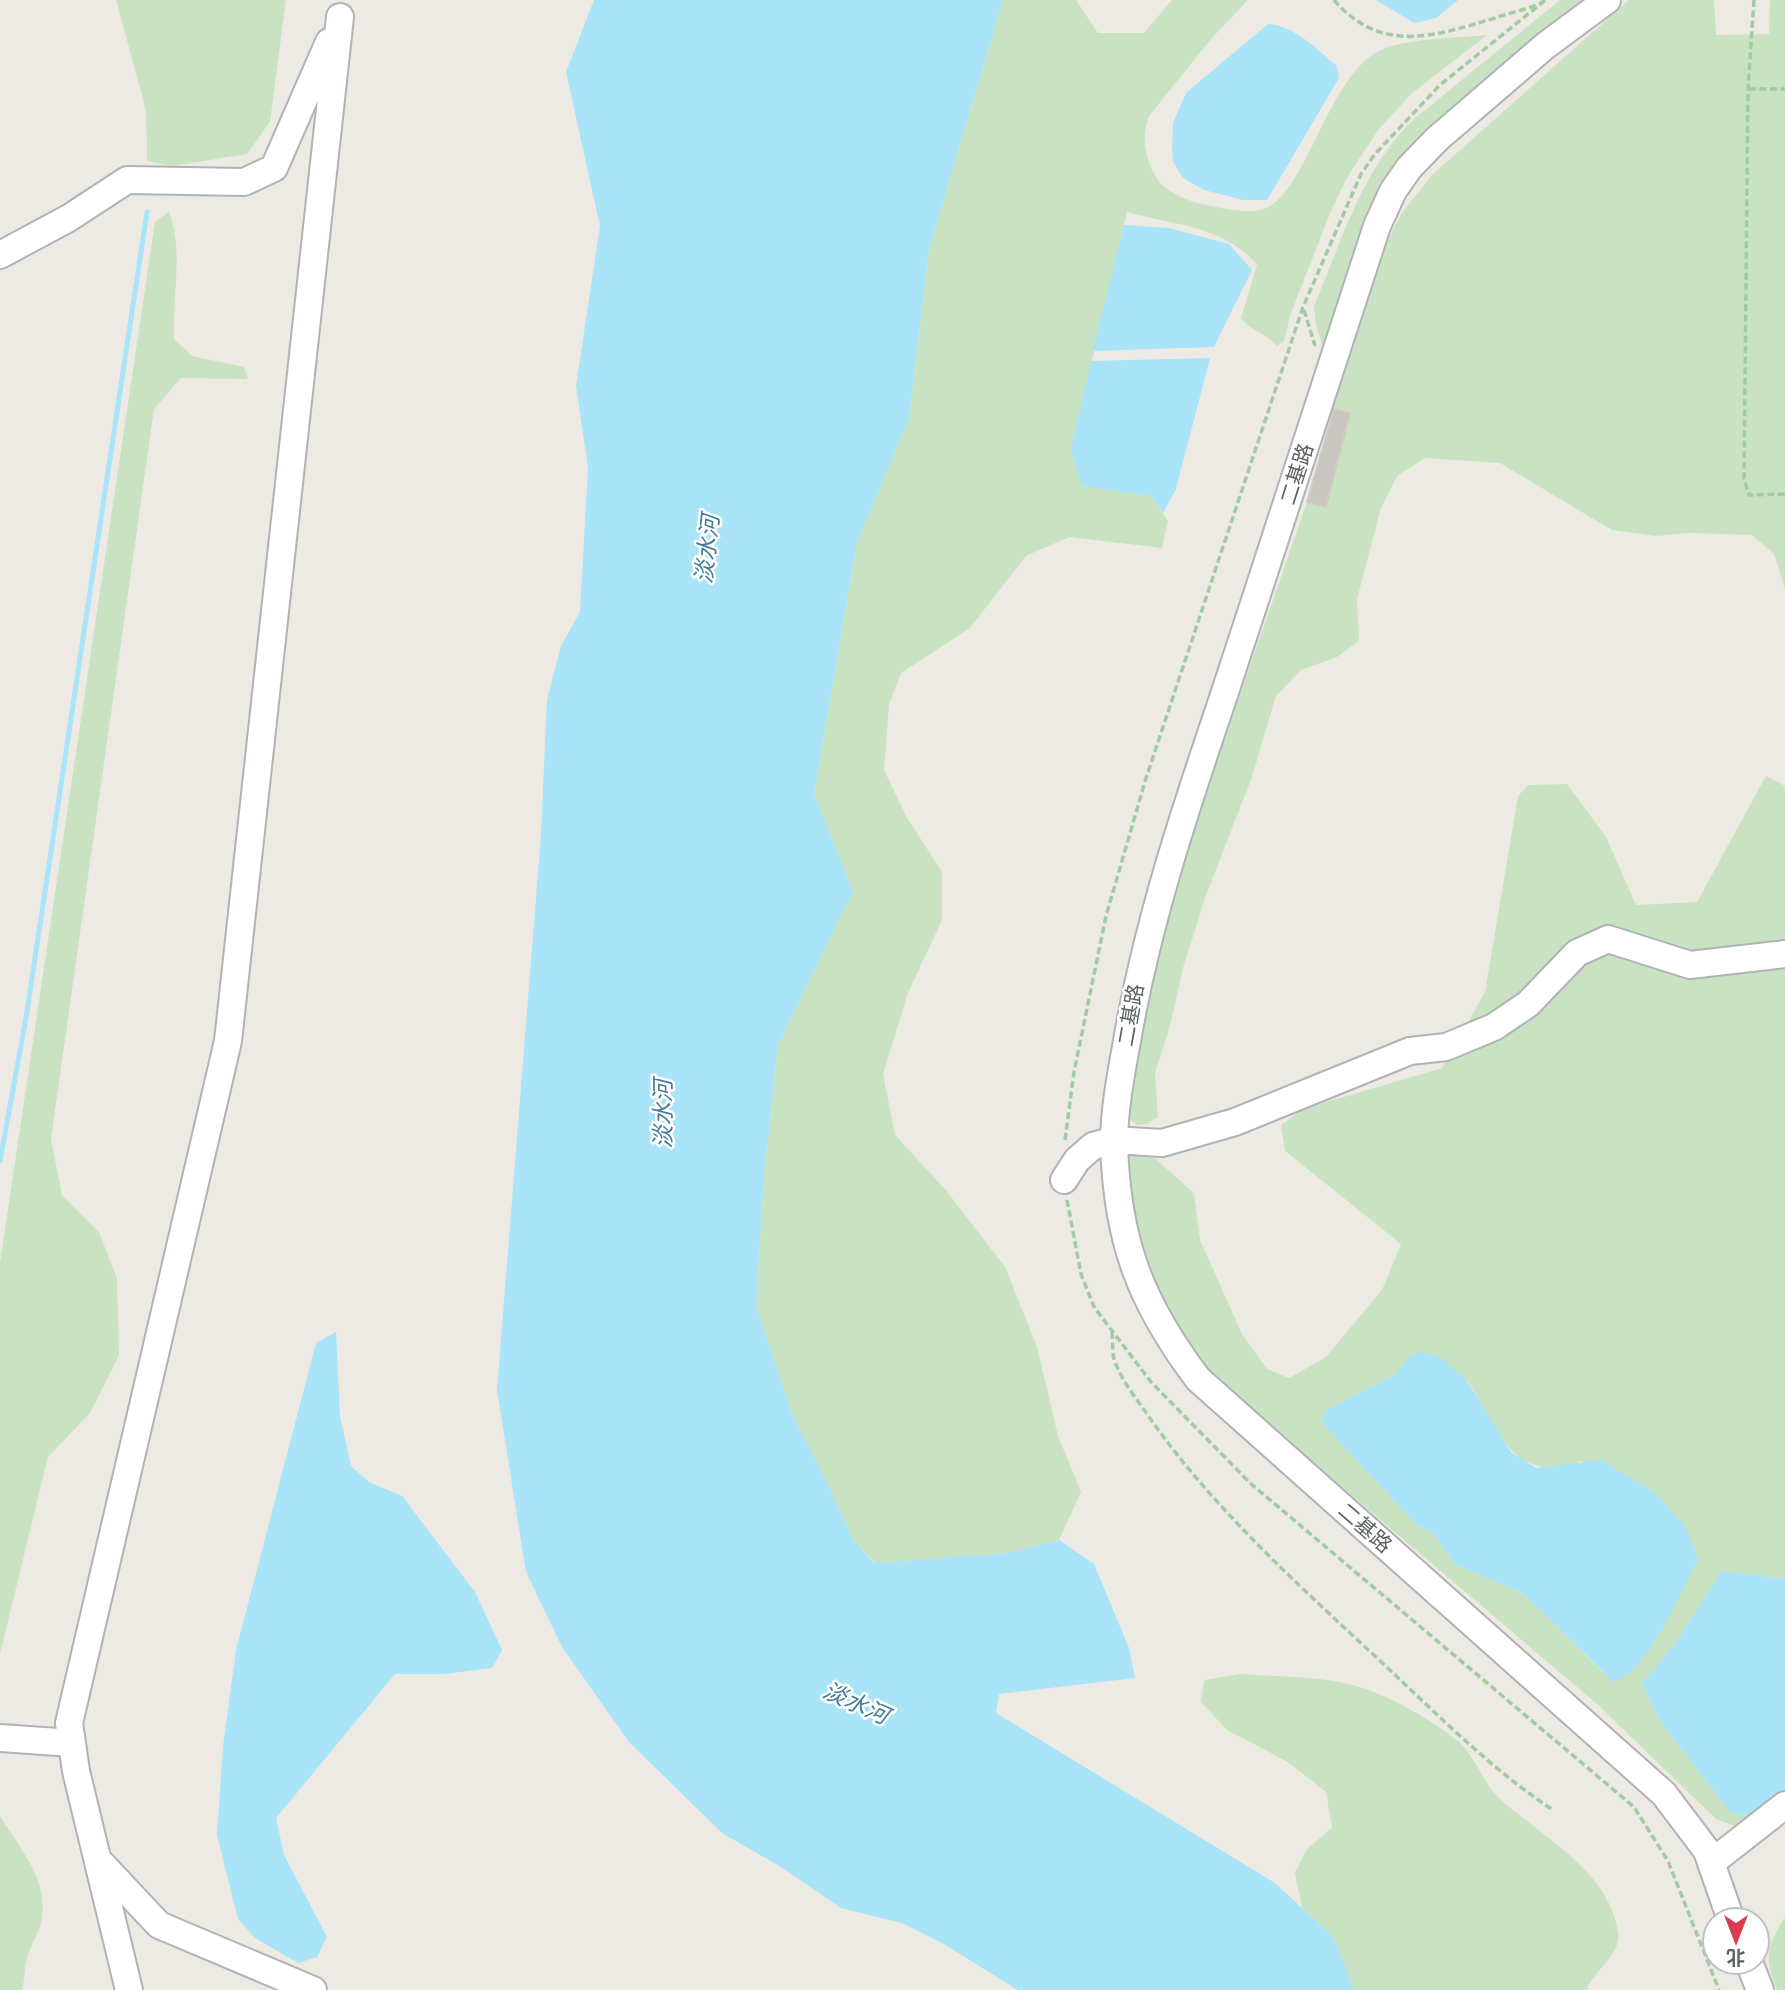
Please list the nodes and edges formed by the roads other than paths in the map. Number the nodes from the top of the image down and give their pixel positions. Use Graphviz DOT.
graph roads {
  1 [pos="1607,0"];
  2 [pos="342,8"];
  3 [pos="0,255"];
  4 [pos="1785,954"];
  5 [pos="1114,1140"];
  6 [pos="1064,1180"];
  7 [pos="0,1738"];
  8 [pos="72,1742"];
  9 [pos="1785,1805"];
  10 [pos="97,1859"];
  11 [pos="1711,1863"];
  12 [pos="1726,1906"];
  13 [pos="129,1990"];
  14 [pos="313,1990"];
  1 -- 5 [label="street, 二基路"];
  2 -- 3 [label="street"];
  2 -- 8 [label="street"];
  4 -- 5 [label="street"];
  5 -- 6 [label="street"];
  5 -- 11 [label="street, 二基路"];
  7 -- 8 [label="street"];
  8 -- 10 [label="street"];
  9 -- 11 [label="street"];
  10 -- 13 [label="street"];
  10 -- 14 [label="street"];
  11 -- 12 [label="street, 二基路"];
}
